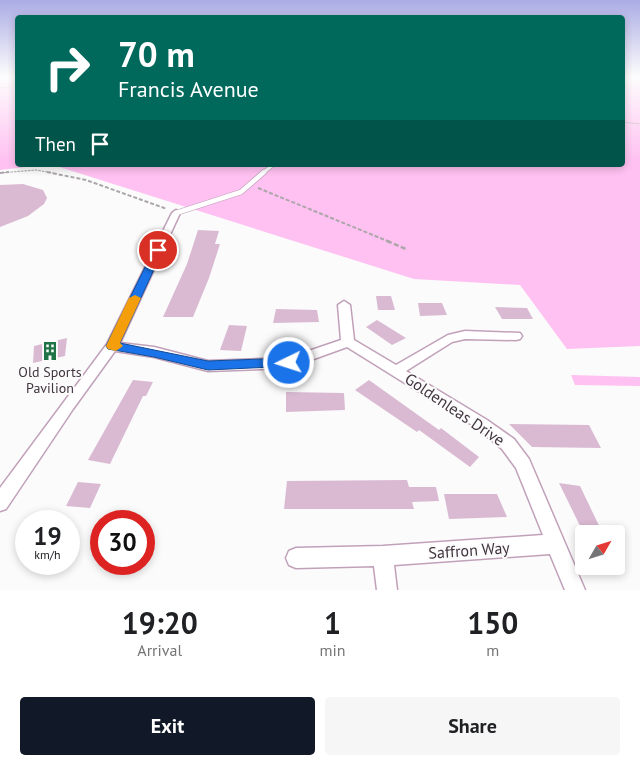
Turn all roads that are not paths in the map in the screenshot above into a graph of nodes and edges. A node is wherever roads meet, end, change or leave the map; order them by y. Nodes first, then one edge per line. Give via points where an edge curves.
1 (271, 167) edge
2 (176, 213) joint
3 (344, 305) dead end
4 (516, 336) dead end
5 (348, 342) junction
6 (112, 346) junction
7 (398, 370) junction
8 (0, 503) edge
9 (555, 544) junction
10 (383, 556) junction
11 (296, 558) dead end
12 (387, 590) edge
13 (575, 590) edge

1 - 2 lane via 241,192
2 - 6 street
3 - 5 street
4 - 7 street via 466,335 448,339
5 - 6 street via 289,363 208,366 154,352
5 - 7 street, Goldenleas Drive
6 - 8 street
7 - 9 street, Goldenleas Drive via 508,444 523,464
9 - 10 street, Saffron Way
9 - 13 street, Goldenleas Drive
10 - 11 street, Saffron Way
10 - 12 street

